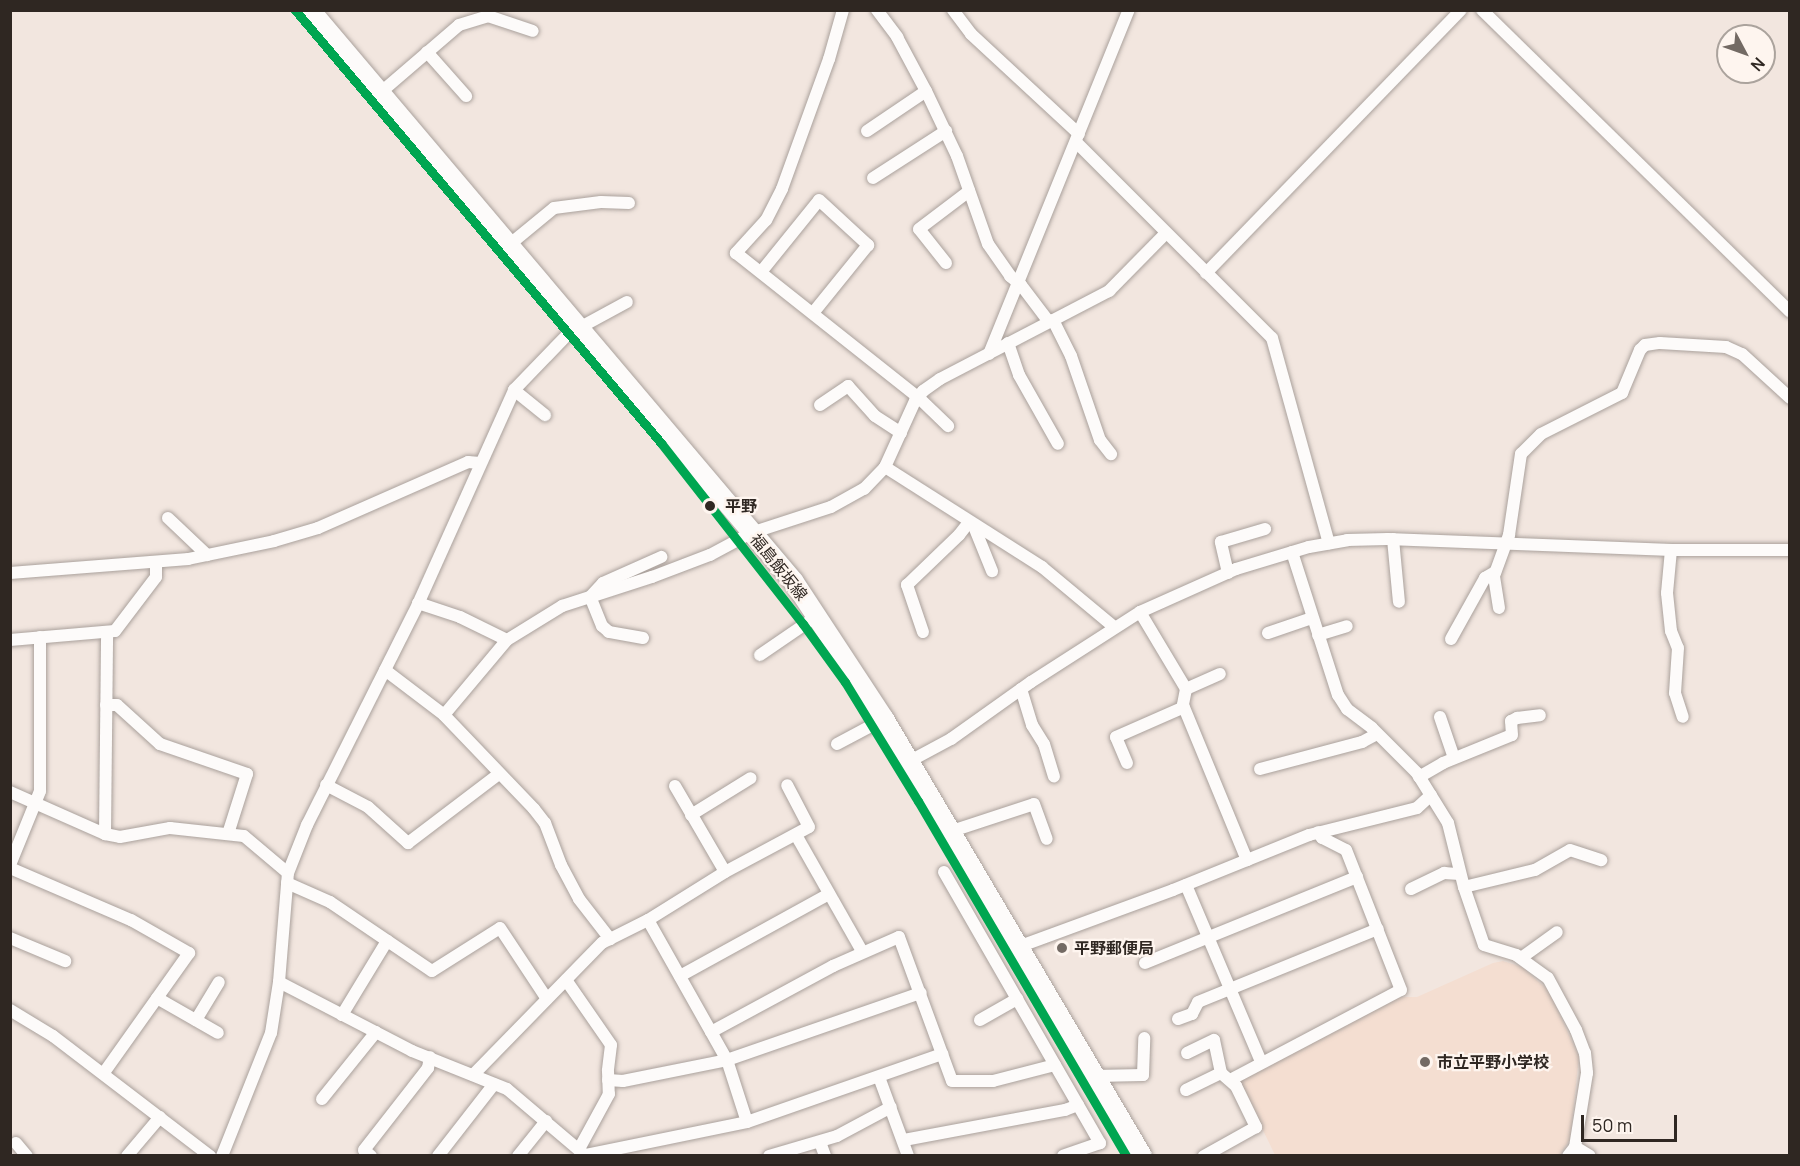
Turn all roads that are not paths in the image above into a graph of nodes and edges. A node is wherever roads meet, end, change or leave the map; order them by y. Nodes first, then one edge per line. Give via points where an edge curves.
1 (310, 10) edge
2 (843, 10) edge
3 (877, 10) edge
4 (953, 10) edge
5 (1130, 10) edge
6 (1461, 10) edge
7 (1482, 10) edge
8 (533, 31) dead end
9 (427, 52) junction
10 (927, 91) junction
11 (380, 93) junction
12 (466, 96) dead end
13 (867, 131) dead end
14 (946, 131) junction
15 (1077, 138) junction
16 (873, 178) dead end
17 (969, 191) junction
18 (629, 203) dead end
19 (1166, 233) junction
20 (509, 245) junction
21 (946, 263) dead end
22 (761, 272) junction
23 (1206, 273) junction
24 (1017, 283) junction
25 (627, 302) dead end
26 (1790, 312) edge
27 (813, 313) junction
28 (1051, 321) junction
29 (579, 326) junction
30 (1008, 343) junction
31 (989, 354) junction
32 (514, 390) junction
33 (918, 397) junction
34 (1790, 398) edge
35 (820, 405) dead end
36 (545, 415) dead end
37 (948, 426) dead end
38 (901, 433) junction
39 (1058, 444) dead end
40 (1111, 454) dead end
41 (480, 463) junction
42 (885, 467) junction
43 (168, 518) dead end
44 (971, 523) junction
45 (1265, 529) dead end
46 (751, 533) junction
47 (1393, 539) junction
48 (1329, 543) junction
49 (1506, 543) junction
50 (1671, 550) junction
51 (1790, 550) edge
52 (1292, 552) junction
53 (207, 555) junction
54 (661, 557) dead end
55 (156, 562) junction
56 (992, 571) dead end
57 (1495, 572) junction
58 (10, 573) edge
59 (1228, 573) junction
60 (590, 597) junction
61 (1399, 602) dead end
62 (418, 603) junction
63 (1499, 609) dead end
64 (1140, 612) junction
65 (817, 616) junction
66 (1312, 618) junction
67 (1347, 626) dead end
68 (1114, 627) junction
69 (106, 632) junction
70 (923, 632) dead end
71 (1268, 633) dead end
72 (1318, 635) junction
73 (40, 637) junction
74 (643, 638) dead end
75 (1451, 639) dead end
76 (10, 640) edge
77 (507, 640) junction
78 (760, 655) dead end
79 (385, 670) junction
80 (1220, 674) dead end
81 (1021, 689) junction
82 (1186, 689) junction
83 (106, 705) junction
84 (1184, 707) junction
85 (444, 715) junction
86 (1540, 715) dead end
87 (1440, 717) dead end
88 (1683, 717) dead end
89 (884, 719) junction
90 (1377, 734) junction
91 (837, 744) dead end
92 (1454, 758) junction
93 (910, 761) junction
94 (1127, 763) dead end
95 (1260, 769) dead end
96 (499, 774) junction
97 (1054, 776) dead end
98 (1419, 777) junction
99 (751, 778) dead end
100 (326, 785) junction
101 (787, 785) dead end
102 (675, 786) dead end
103 (10, 792) edge
104 (1431, 795) junction
105 (37, 804) junction
106 (691, 815) junction
107 (949, 832) junction
108 (1318, 832) junction
109 (105, 834) junction
110 (228, 834) junction
111 (796, 835) junction
112 (1047, 839) dead end
113 (1247, 860) junction
114 (1601, 860) dead end
115 (10, 867) edge
116 (725, 872) junction
117 (945, 872) dead end
118 (1460, 874) junction
119 (1357, 877) junction
120 (288, 878) junction
121 (1186, 885) junction
122 (1464, 887) junction
123 (1411, 889) dead end
124 (829, 894) junction
125 (648, 921) junction
126 (1378, 930) junction
127 (1557, 932) dead end
128 (1209, 937) junction
129 (10, 938) edge
130 (610, 939) junction
131 (387, 941) junction
132 (1018, 947) junction
133 (862, 951) junction
134 (1521, 958) junction
135 (65, 961) dead end
136 (1145, 963) dead end
137 (680, 976) junction
138 (566, 980) junction
139 (219, 982) dead end
140 (279, 982) junction
141 (1231, 989) junction
142 (921, 993) junction
143 (157, 998) junction
144 (547, 999) junction
145 (1017, 999) junction
146 (10, 1010) edge
147 (342, 1015) junction
148 (1178, 1019) dead end
149 (196, 1020) junction
150 (980, 1020) dead end
151 (376, 1032) junction
152 (711, 1032) junction
153 (218, 1033) dead end
154 (1144, 1038) dead end
155 (942, 1053) junction
156 (1187, 1053) dead end
157 (430, 1057) junction
158 (727, 1060) junction
159 (1261, 1062) junction
160 (1055, 1065) junction
161 (103, 1074) junction
162 (473, 1075) junction
163 (1095, 1076) junction
164 (1226, 1076) junction
165 (879, 1077) junction
166 (608, 1080) junction
167 (494, 1084) junction
168 (1186, 1090) dead end
169 (322, 1099) dead end
170 (1078, 1105) junction
171 (891, 1107) junction
172 (160, 1117) junction
173 (546, 1121) junction
174 (747, 1122) junction
175 (904, 1140) junction
176 (820, 1142) junction
177 (16, 1143) dead end
178 (1572, 1151) edge
179 (584, 1153) edge
180 (27, 1155) edge
181 (127, 1155) edge
182 (210, 1155) edge
183 (222, 1155) edge
184 (372, 1155) edge
185 (438, 1155) edge
186 (519, 1155) edge
187 (769, 1155) edge
188 (825, 1155) edge
189 (908, 1155) edge
190 (1063, 1155) edge
191 (1142, 1155) edge
192 (1204, 1155) edge
193 (1590, 1155) edge

1 - 11 main road, 福島飯坂線
2 - 22 street via 782,189 766,220 736,253
3 - 10 street
4 - 15 street via 971,34
5 - 15 street
6 - 23 street
7 - 26 street
8 - 9 street via 488,16 459,25
9 - 11 street
9 - 12 street
10 - 13 street
10 - 14 street
11 - 20 main road, 福島飯坂線
14 - 16 street
14 - 17 street
15 - 19 street
15 - 24 street
17 - 21 street via 919,229
17 - 24 street via 988,244
18 - 20 street via 554,208
19 - 23 street
19 - 28 street via 1109,291
20 - 29 main road, 福島飯坂線
22 - 27 street
22 - 27 street via 819,200 868,245
23 - 48 street via 1272,338
24 - 28 street
24 - 31 street
25 - 29 street
27 - 33 street
28 - 30 street
28 - 40 street via 1071,356 1100,440
29 - 32 street
29 - 46 main road, 福島飯坂線
30 - 31 street
30 - 39 street via 1019,375
31 - 33 street via 940,379
32 - 36 street
32 - 41 street
33 - 37 street
33 - 38 street
34 - 49 street via 1742,354 1726,347 1645,345 1622,393 1541,434 1521,454
35 - 38 street via 848,386 875,416
38 - 42 street
41 - 53 street via 468,462 309,531
41 - 62 street
42 - 44 street
42 - 46 street via 864,489 831,507
43 - 53 street
44 - 56 street
44 - 68 street via 1042,567
44 - 70 street via 907,585
45 - 59 street via 1221,542
46 - 60 street via 710,555
46 - 65 main road, 福島飯坂線 via 770,552
47 - 48 street
47 - 49 street
47 - 61 street
48 - 52 street
49 - 50 street
49 - 57 street
50 - 51 street
50 - 88 street via 1667,593 1671,631 1678,648 1675,693
52 - 59 street
52 - 66 street
53 - 55 street
54 - 60 street via 603,583
55 - 58 street
55 - 69 street via 156,577 115,632
57 - 63 street
57 - 75 street via 1485,578
59 - 64 street
60 - 74 street via 602,626 609,632
60 - 77 street via 562,606
62 - 77 street via 460,617
62 - 79 street
64 - 68 street
64 - 82 street
65 - 78 street
65 - 89 main road, 福島飯坂線
66 - 71 street
66 - 72 street
67 - 72 street
68 - 81 street
69 - 73 street
69 - 83 street
72 - 90 street via 1338,695 1347,709
73 - 76 street
73 - 105 street
77 - 85 street
79 - 85 street
79 - 100 street
80 - 82 street
81 - 93 street via 951,739
81 - 97 street
82 - 84 street
83 - 109 street
83 - 110 street via 117,705 160,744 246,774
84 - 94 street via 1116,737
84 - 113 street
85 - 96 street
86 - 92 street via 1511,721 1512,735
87 - 92 street
89 - 91 street
89 - 93 main road, 福島飯坂線
90 - 95 street via 1362,742
90 - 98 street
92 - 98 street
93 - 107 main road, 福島飯坂線
96 - 100 street via 408,843 368,807
96 - 130 street via 545,823 575,892
98 - 104 street
99 - 106 street
100 - 120 street
101 - 111 street via 809,827
102 - 106 street
103 - 105 street
104 - 108 street via 1417,807
104 - 118 street via 1448,823
105 - 109 street
105 - 115 street
106 - 116 street
107 - 112 street via 1034,804
107 - 132 main road, 福島飯坂線
108 - 113 street
108 - 119 street via 1346,850
109 - 110 street via 120,837 170,828
110 - 120 street via 244,836
111 - 116 street
111 - 124 street
113 - 121 street
114 - 122 street via 1570,850 1535,870
115 - 143 street via 131,920 189,953
116 - 125 street
117 - 145 street
118 - 122 street
118 - 123 street via 1444,873
119 - 126 street
119 - 128 street
120 - 131 street
120 - 140 street
121 - 128 street
121 - 132 street
122 - 134 street via 1484,945
124 - 133 street
124 - 137 street
125 - 130 street
125 - 137 street
126 - 141 street
126 - 159 street via 1401,990
127 - 134 street
128 - 136 street
128 - 141 street
129 - 135 street
130 - 138 street
131 - 144 street via 432,971 500,928
131 - 147 street
132 - 163 main road, 福島飯坂線
133 - 142 street via 899,937
133 - 152 street
134 - 178 street via 1548,978 1585,1053 1587,1073
137 - 152 street
138 - 144 street
138 - 166 street via 611,1045
139 - 149 street
140 - 147 street
140 - 183 street via 267,1046
141 - 148 street via 1198,1002 1192,1014
141 - 159 street
142 - 155 street
142 - 158 street
143 - 149 street
143 - 161 street
144 - 162 street
145 - 150 street
145 - 160 street
146 - 161 street
147 - 151 street
149 - 153 street
151 - 157 street
151 - 169 street
152 - 158 street
154 - 163 street via 1143,1075
155 - 160 street via 952,1082 993,1081
155 - 165 street
156 - 164 street via 1214,1040
157 - 162 street
157 - 184 street via 428,1068 364,1150
158 - 166 street via 623,1081
158 - 174 street
159 - 164 street
160 - 170 street
161 - 172 street
162 - 167 street
163 - 191 main road, 福島飯坂線
164 - 168 street
164 - 192 street via 1250,1110 1256,1127
165 - 171 street
165 - 174 street
166 - 179 street via 607,1101
167 - 173 street via 514,1093
167 - 185 street
170 - 175 street
170 - 190 street via 1100,1143
171 - 175 street
171 - 176 street
172 - 181 street
172 - 182 street
173 - 179 street
173 - 186 street
174 - 179 street
175 - 189 street
176 - 187 street
176 - 188 street
177 - 180 street
178 - 193 street

